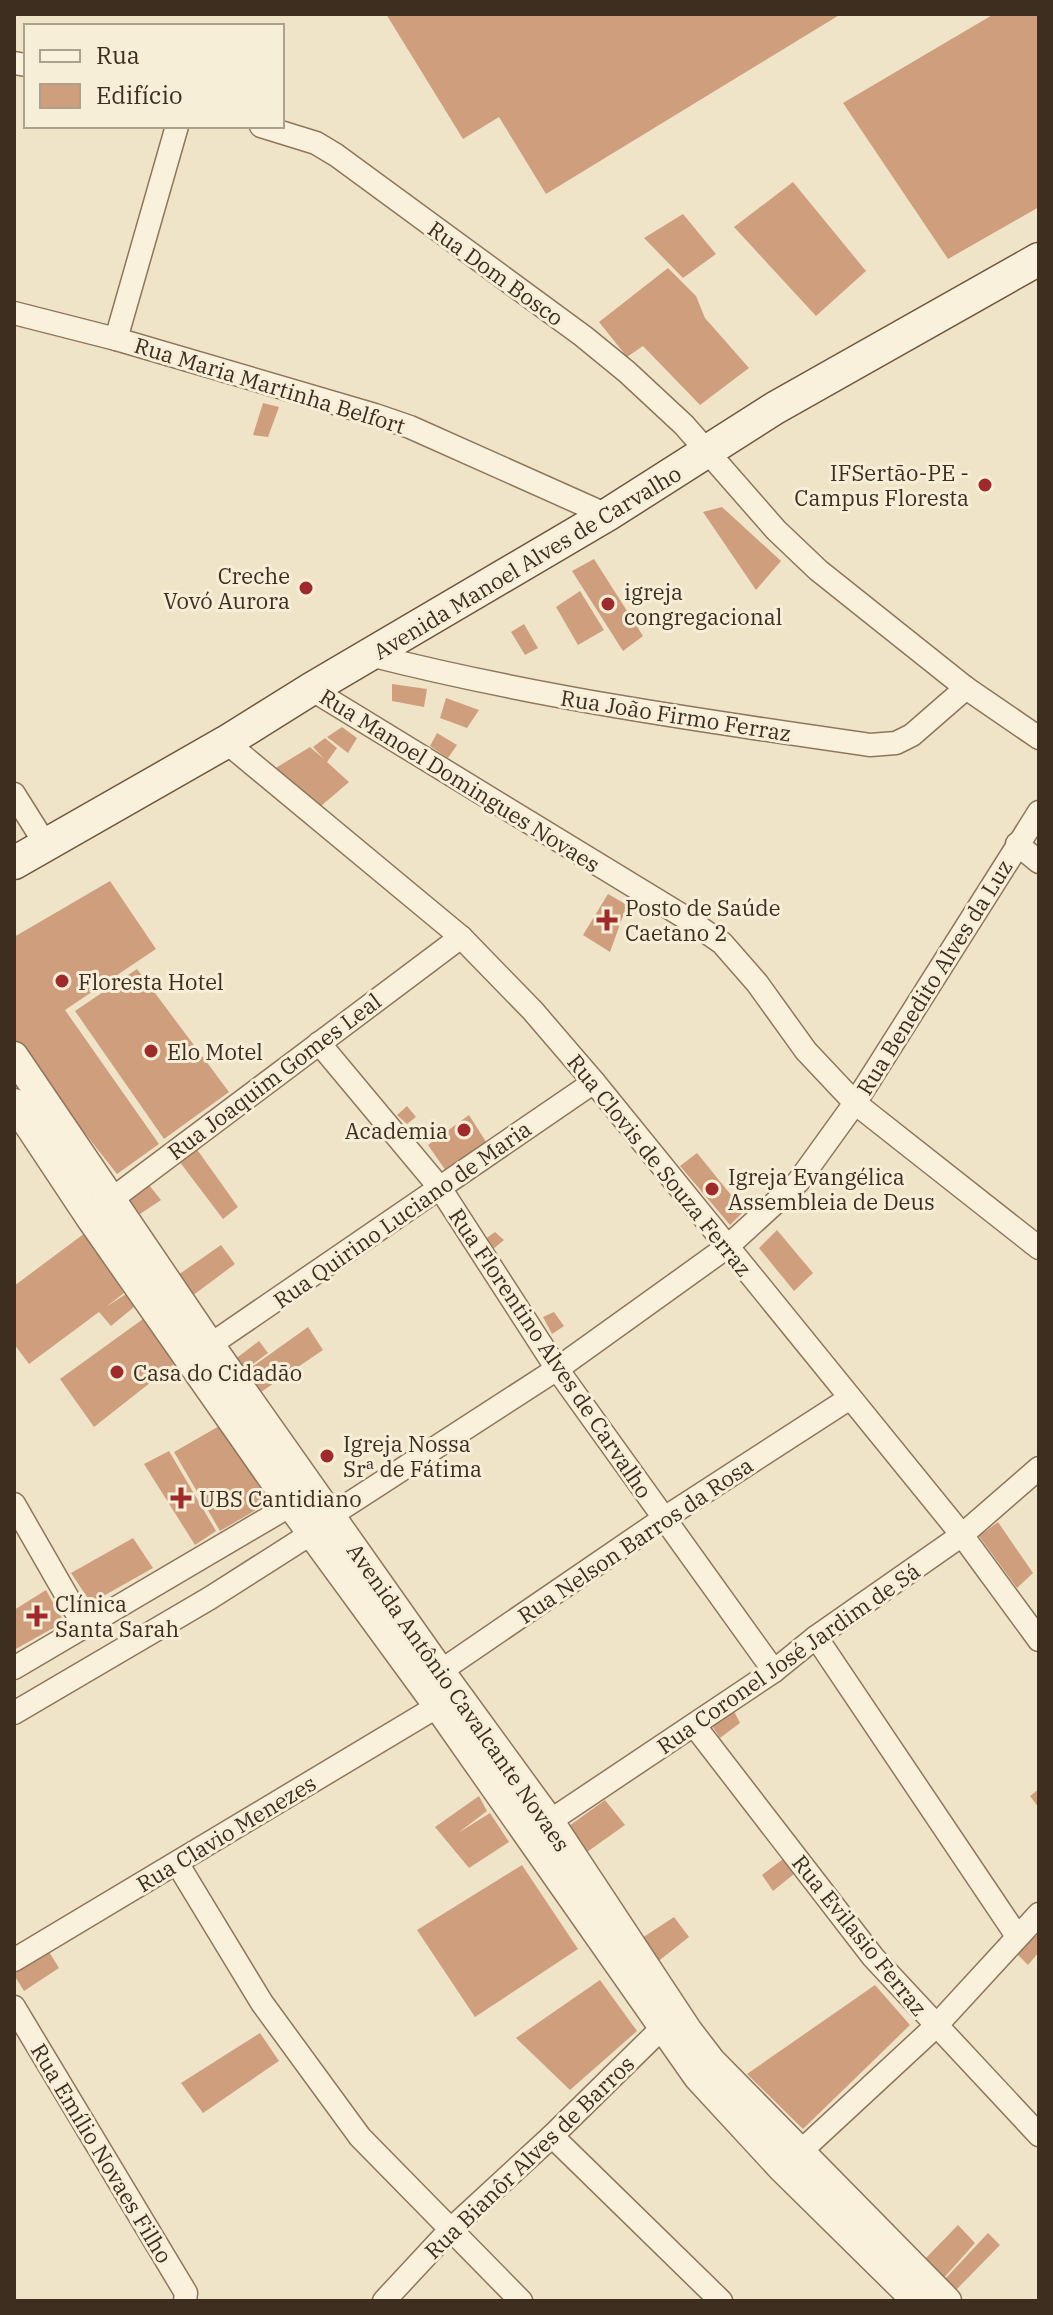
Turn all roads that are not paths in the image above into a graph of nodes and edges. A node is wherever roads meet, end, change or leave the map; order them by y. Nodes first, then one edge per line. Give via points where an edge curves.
1 (176, 128) edge
2 (267, 128) edge
3 (1039, 259) edge
4 (14, 313) edge
5 (116, 339) junction
6 (708, 453) junction
7 (607, 515) junction
8 (370, 655) junction
9 (966, 688) junction
10 (311, 689) junction
11 (1039, 738) edge
12 (226, 742) junction
13 (14, 794) edge
14 (1039, 812) edge
15 (1017, 844) junction
16 (46, 845) junction
17 (1039, 862) edge
18 (14, 863) edge
19 (461, 937) junction
20 (319, 1043) junction
21 (14, 1056) edge
22 (594, 1082) junction
23 (14, 1103) edge
24 (855, 1103) junction
25 (440, 1188) junction
26 (112, 1199) junction
27 (89, 1216) junction
28 (727, 1247) junction
29 (1039, 1248) edge
30 (169, 1307) junction
31 (210, 1345) junction
32 (557, 1369) junction
33 (850, 1398) junction
34 (1039, 1468) edge
35 (14, 1504) edge
36 (291, 1505) junction
37 (663, 1519) junction
38 (321, 1525) junction
39 (962, 1535) junction
40 (84, 1626) junction
41 (816, 1637) junction
42 (1039, 1640) edge
43 (14, 1668) edge
44 (774, 1671) junction
45 (433, 1687) junction
46 (14, 1713) edge
47 (694, 1725) junction
48 (539, 1829) junction
49 (177, 1863) junction
50 (1039, 1914) edge
51 (1017, 1936) junction
52 (14, 1960) edge
53 (14, 2007) edge
54 (670, 2022) junction
55 (935, 2027) junction
56 (1039, 2135) edge
57 (552, 2136) junction
58 (800, 2152) junction
59 (450, 2230) junction
60 (914, 2294) edge
61 (185, 2301) edge
62 (384, 2301) edge
63 (521, 2301) edge
64 (721, 2301) edge
65 (947, 2301) edge

1 - 5 street
2 - 6 street, Rua Dom Bosco via 316,143 354,167 594,345
3 - 6 main road, Avenida Manoel Alves de Carvalho via 775,408
4 - 5 street, Rua Maria Martinha Belfort
5 - 7 street, Rua Maria Martinha Belfort via 398,423
6 - 7 main road, Avenida Manoel Alves de Carvalho
6 - 9 street, Rua Dom Bosco via 818,570
7 - 8 main road, Avenida Manoel Alves de Carvalho
8 - 9 street, Rua João Firmo Ferraz via 628,709 870,745 896,743 912,735
8 - 10 main road, Avenida Manoel Alves de Carvalho
9 - 11 street, Rua Dom Bosco
10 - 12 main road, Avenida Manoel Alves de Carvalho
10 - 24 street, Rua Manoel Domingues Novaes via 722,943 806,1051
12 - 16 main road, Avenida Manoel Alves de Carvalho
12 - 19 street, Rua Clovis de Souza Ferraz
13 - 16 street
14 - 15 street, Rua Benedito Alves da Luz
15 - 17 street
15 - 24 street, Rua Benedito Alves da Luz
16 - 18 main road, Avenida Manoel Alves de Carvalho
19 - 20 street, Rua Joaquim Gomes Leal
19 - 22 street, Rua Clovis de Souza Ferraz
20 - 25 street, Rua Florentino Alves de Carvalho
20 - 26 street, Rua Joaquim Gomes Leal
21 - 26 street, Avenida Antônio Cavalcante Novaes
22 - 25 street, Rua Quirino Luciano de Maria
22 - 28 street, Rua Clovis de Souza Ferraz
23 - 27 street
24 - 28 street, Rua Benedito Alves da Luz via 798,1182
24 - 29 street, Rua Manoel Domingues Novaes
25 - 31 street, Rua Quirino Luciano de Maria
25 - 32 street, Rua Florentino Alves de Carvalho
26 - 27 street, Rua Joaquim Gomes Leal
26 - 30 street, Avenida Antônio Cavalcante Novaes
27 - 30 street
28 - 32 street, Rua Benedito Alves da Luz
28 - 33 street, Rua Clovis de Souza Ferraz
30 - 31 street, Avenida Antônio Cavalcante Novaes
30 - 36 street
31 - 38 street, Avenida Antônio Cavalcante Novaes
32 - 37 street, Rua Florentino Alves de Carvalho
32 - 38 street, Rua Benedito Alves da Luz
33 - 37 street, Rua Nelson Barros da Rosa
33 - 39 street, Rua Clovis de Souza Ferraz
34 - 39 street, Rua Coronel José Jardim de Sá
35 - 40 street
36 - 38 street
36 - 40 street
37 - 44 street, Rua Florentino Alves de Carvalho
37 - 45 street, Rua Nelson Barros da Rosa
38 - 45 street, Avenida Antônio Cavalcante Novaes
38 - 46 street, Rua Benedito Alves da Luz via 210,1598
39 - 41 street, Rua Coronel José Jardim de Sá
39 - 42 street, Rua Clovis de Souza Ferraz
40 - 43 street
41 - 44 street, Rua Coronel José Jardim de Sá
41 - 51 street
44 - 47 street, Rua Coronel José Jardim de Sá
45 - 48 street, Avenida Antônio Cavalcante Novaes
45 - 49 street, Rua Clavio Menezes
47 - 48 street, Rua Coronel José Jardim de Sá
47 - 55 street, Rua Evilasio Ferraz via 873,1957
48 - 54 street, Avenida Antônio Cavalcante Novaes
49 - 52 street, Rua Clavio Menezes
49 - 59 street via 262,2003 360,2137
50 - 51 street
51 - 55 street
53 - 61 street, Rua Emílio Novaes Filho via 186,2293
54 - 57 street, Rua Bianôr Alves de Barros
54 - 58 street, Avenida Antônio Cavalcante Novaes
54 - 60 street via 698,2077 735,2119
55 - 56 street, Rua Evilasio Ferraz
55 - 58 street
57 - 59 street, Rua Bianôr Alves de Barros
57 - 64 street
58 - 60 street, Avenida Antônio Cavalcante Novaes
59 - 62 street, Rua Bianôr Alves de Barros
59 - 63 street
60 - 65 street, Avenida Antônio Cavalcante Novaes

